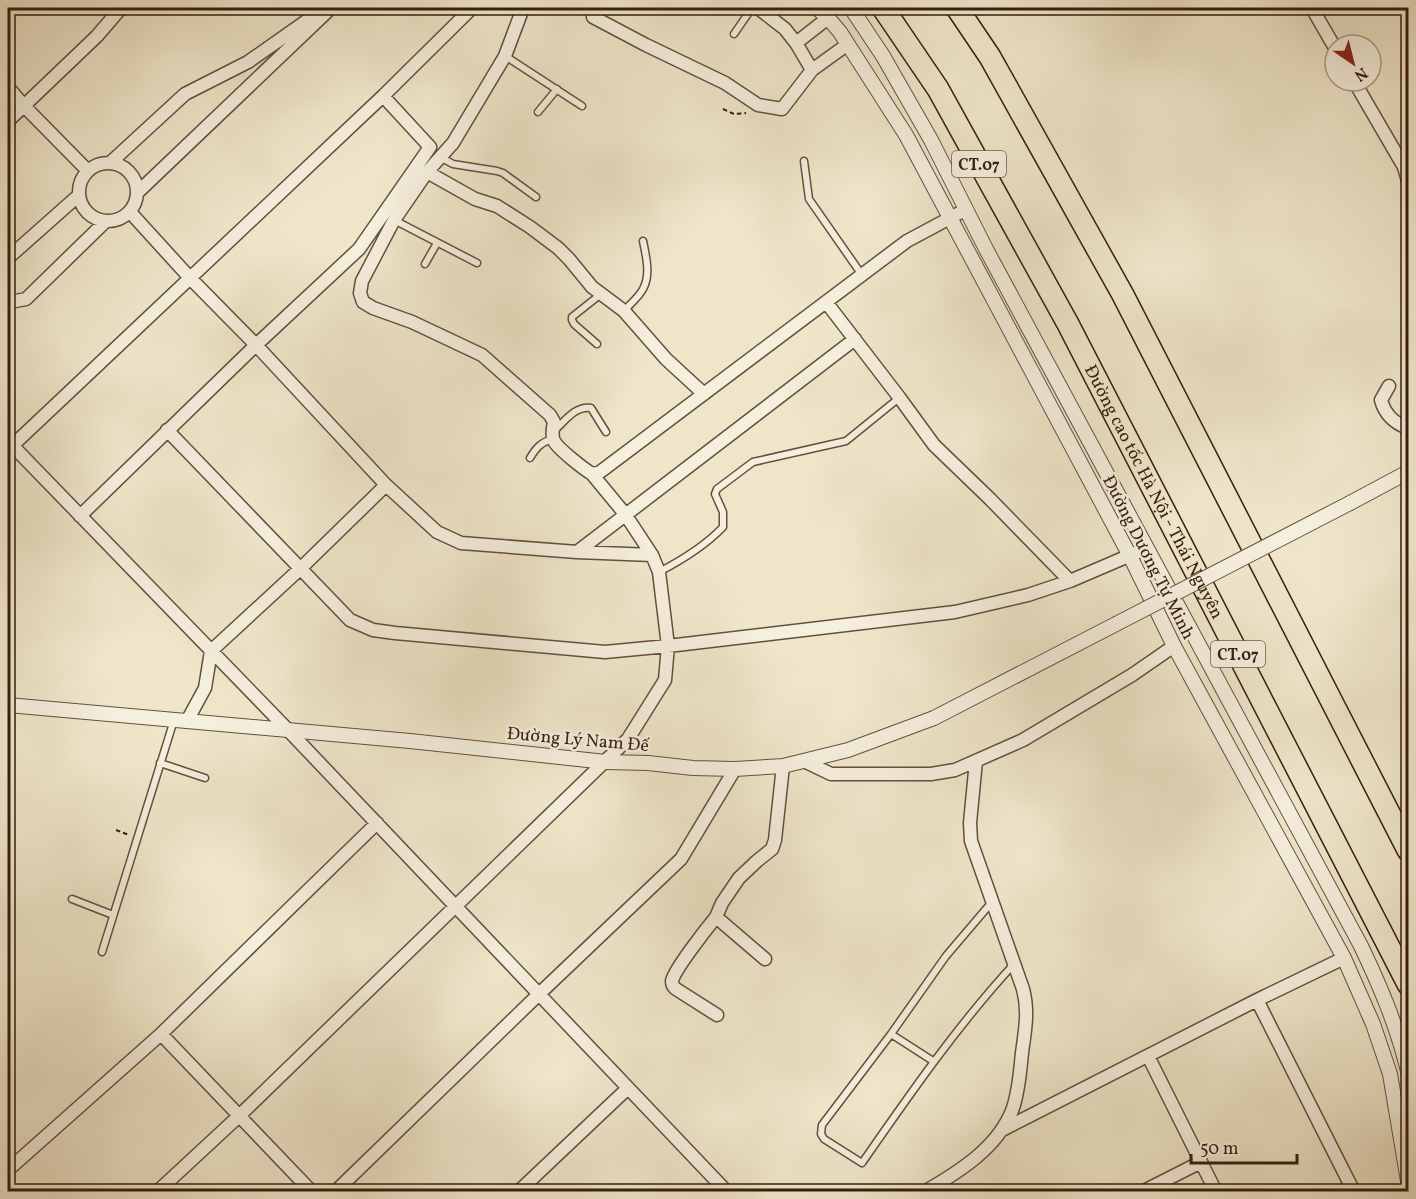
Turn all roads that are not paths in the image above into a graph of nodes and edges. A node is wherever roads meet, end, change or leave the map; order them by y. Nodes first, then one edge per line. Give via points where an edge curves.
1 (121, 8) edge
2 (325, 8) edge
3 (331, 8) edge
4 (472, 8) edge
5 (523, 8) edge
6 (752, 8) edge
7 (758, 8) edge
8 (817, 8) edge
9 (850, 8) edge
10 (883, 8) edge
11 (957, 8) edge
12 (1312, 8) edge
13 (593, 17) dead end
14 (828, 18) junction
15 (1326, 33) edge
16 (734, 34) dead end
17 (796, 43) junction
18 (848, 44) junction
19 (505, 56) junction
20 (812, 70) junction
21 (8, 87) edge
22 (557, 89) junction
23 (1361, 93) edge
24 (383, 96) junction
25 (582, 105) dead end
26 (24, 106) junction
27 (538, 112) dead end
28 (8, 121) edge
29 (430, 147) junction
30 (440, 157) junction
31 (804, 161) dead end
32 (110, 163) junction
33 (88, 171) junction
34 (427, 172) junction
35 (1408, 181) edge
36 (137, 194) junction
37 (79, 195) junction
38 (536, 197) dead end
39 (966, 210) junction
40 (130, 212) junction
41 (950, 218) junction
42 (394, 220) junction
43 (106, 221) junction
44 (643, 241) dead end
45 (437, 243) junction
46 (8, 258) edge
47 (477, 263) dead end
48 (425, 264) dead end
49 (862, 275) junction
50 (190, 278) junction
51 (601, 293) junction
52 (8, 298) edge
53 (826, 302) junction
54 (624, 311) junction
55 (855, 339) junction
56 (597, 344) dead end
57 (256, 345) junction
58 (1389, 386) dead end
59 (704, 394) junction
60 (900, 397) junction
61 (1408, 428) edge
62 (167, 430) junction
63 (606, 432) dead end
64 (553, 436) junction
65 (10, 444) edge
66 (530, 458) dead end
67 (1408, 472) edge
68 (592, 474) junction
69 (386, 485) junction
70 (625, 514) junction
71 (80, 516) junction
72 (1147, 548) junction
73 (577, 552) junction
74 (651, 555) junction
75 (1130, 556) junction
76 (301, 568) junction
77 (658, 572) junction
78 (1070, 581) junction
79 (668, 646) junction
80 (1174, 646) junction
81 (211, 651) junction
82 (8, 705) edge
83 (180, 720) junction
84 (288, 730) junction
85 (804, 761) junction
86 (976, 761) junction
87 (606, 762) junction
88 (160, 763) junction
89 (783, 766) junction
90 (735, 769) junction
91 (204, 778) dead end
92 (377, 824) junction
93 (1408, 850) edge
94 (72, 899) dead end
95 (992, 902) junction
96 (456, 906) junction
97 (113, 915) junction
98 (716, 917) junction
99 (102, 952) dead end
100 (1344, 958) junction
101 (765, 959) dead end
102 (1014, 964) junction
103 (1408, 984) edge
104 (539, 994) junction
105 (1257, 1000) junction
106 (717, 1015) dead end
107 (161, 1034) junction
108 (891, 1034) junction
109 (1148, 1056) junction
110 (933, 1061) junction
111 (1408, 1071) edge
112 (628, 1088) junction
113 (239, 1116) junction
114 (1000, 1132) junction
115 (1202, 1162) junction
116 (8, 1170) edge
117 (1408, 1180) edge
118 (157, 1191) edge
119 (312, 1191) edge
120 (335, 1191) edge
121 (518, 1191) edge
122 (727, 1191) edge
123 (924, 1191) edge
124 (1142, 1191) edge
125 (1216, 1191) edge
126 (1354, 1191) edge

1 - 26 street
2 - 32 street via 248,62 185,94
3 - 36 street
4 - 24 street
5 - 19 street
6 - 16 lane
7 - 17 street
8 - 14 street, Đường Dương Tự Minh
9 - 39 street, Đường Dương Tự Minh via 883,56
10 - 103 highway, Đường cao tốc Hà Nội - Thái Nguyên / CT.07 via 938,89 1068,324
11 - 93 highway via 990,57 1123,295
12 - 15 street
13 - 20 street via 725,83 758,105 782,109
14 - 17 street
14 - 18 street, Đường Dương Tự Minh
17 - 20 street
18 - 20 street
18 - 41 street, Đường Dương Tự Minh via 906,135
19 - 22 lane
19 - 30 street via 459,134
21 - 26 street
22 - 25 lane
22 - 27 lane
23 - 35 street
24 - 29 street
24 - 50 street
26 - 28 street
26 - 33 street
29 - 30 street
29 - 57 street via 359,249
30 - 34 street
30 - 38 lane via 448,163 503,173
31 - 49 lane via 809,199
32 - 33 street
32 - 36 street via 126,170
33 - 37 street
34 - 42 street
34 - 51 street via 530,227 558,248
36 - 40 street
37 - 43 street via 91,216
37 - 46 street
39 - 41 street
39 - 72 street, Đường Dương Tự Minh
40 - 43 street
40 - 50 street
41 - 49 street via 907,241
41 - 75 street, Đường Dương Tự Minh
42 - 45 lane
42 - 64 street via 362,281 363,302 482,355 550,415
43 - 52 street via 26,300 10,302
44 - 54 lane via 647,279
45 - 47 lane
45 - 48 lane
49 - 53 street
50 - 57 street
50 - 65 street
51 - 54 street
51 - 56 lane via 572,317 574,324
53 - 55 street
53 - 59 street
54 - 59 street via 666,359
55 - 60 street
55 - 70 street
57 - 62 street
57 - 69 street
58 - 61 street via 1381,400 1383,408 1399,425
59 - 68 street via 600,472
60 - 77 lane via 846,441 753,462 717,489 723,527 680,561
60 - 78 street via 934,445
62 - 71 street
62 - 76 street
63 - 64 lane via 591,408 584,407
64 - 66 lane via 536,447
64 - 68 street via 554,442
65 - 71 street
67 - 85 street, Đường Lý Nam Đế, bridge via 933,718 848,750
68 - 70 street
69 - 73 street via 437,532 462,543
69 - 76 street
70 - 73 street
70 - 74 street
71 - 81 street
72 - 75 street
72 - 111 street, Đường Dương Tự Minh via 1361,946 1383,993
73 - 74 street
74 - 77 street
75 - 78 street
75 - 80 street, Đường Dương Tự Minh
76 - 79 street via 350,620 373,630 605,652
76 - 81 street
77 - 79 street
78 - 79 street via 955,612
79 - 87 street via 665,680 628,739
80 - 86 street via 1023,740
80 - 100 street, Đường Dương Tự Minh
81 - 83 street via 205,688
81 - 84 street
82 - 83 street, Đường Lý Nam Đế
83 - 84 street, Đường Lý Nam Đế
83 - 88 lane
84 - 87 street, Đường Lý Nam Đế
84 - 92 street
85 - 86 street via 831,774 942,773
85 - 89 street, Đường Lý Nam Đế
86 - 95 street via 971,841
87 - 90 street, Đường Lý Nam Đế
87 - 96 street
88 - 91 lane
88 - 97 lane
89 - 90 street, Đường Lý Nam Đế
89 - 98 street via 772,849 739,878
90 - 104 street via 681,859
92 - 96 street
92 - 107 street
94 - 97 lane
95 - 102 street
95 - 108 lane via 946,956
96 - 104 street
96 - 113 street
97 - 99 lane
98 - 101 street
98 - 106 street via 672,979 676,989
100 - 105 street
100 - 117 street, Đường Dương Tự Minh via 1390,1074
102 - 110 lane
102 - 114 street via 1027,1012 1019,1086
104 - 112 street
104 - 120 street
105 - 109 street
105 - 126 street
107 - 113 street
107 - 116 street
108 - 110 lane
108 - 110 lane via 824,1121 824,1139 862,1163
109 - 114 street
109 - 115 street
112 - 121 street
112 - 122 street
113 - 118 street
113 - 119 street
114 - 123 street via 966,1167
115 - 124 street
115 - 125 street

